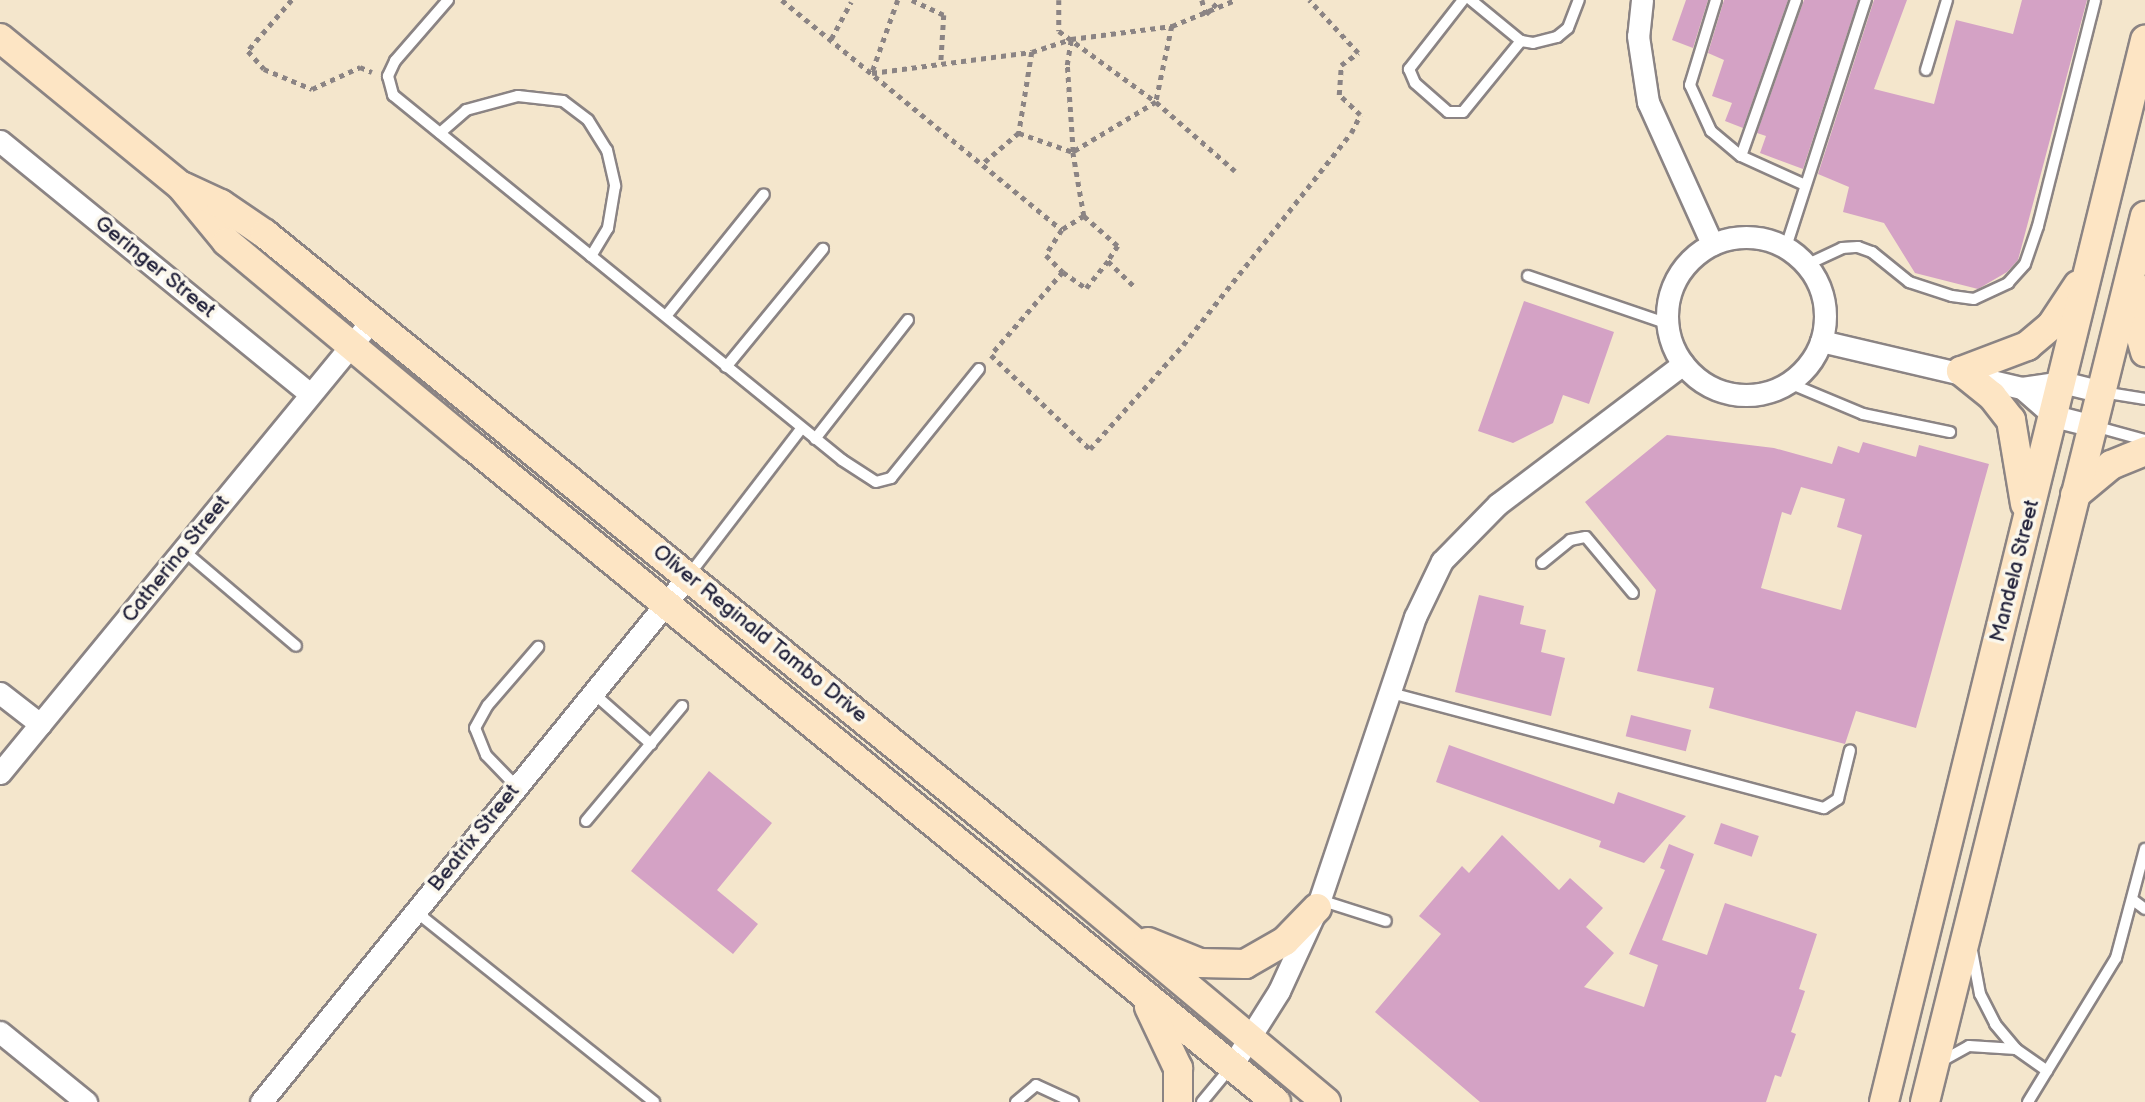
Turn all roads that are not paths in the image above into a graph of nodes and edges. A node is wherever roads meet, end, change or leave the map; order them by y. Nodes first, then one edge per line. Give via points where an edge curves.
1 (448, 0) edge
2 (1463, 0) edge
3 (1471, 0) edge
4 (1579, 0) edge
5 (1642, 0) edge
6 (1716, 0) edge
7 (1796, 0) edge
8 (1866, 0) edge
9 (1947, 0) edge
10 (2095, 0) edge
11 (0, 38) edge
12 (2145, 40) edge
13 (1521, 41) junction
14 (1926, 70) dead end
15 (440, 133) junction
16 (0, 141) edge
17 (1741, 156) junction
18 (1805, 185) junction
19 (181, 186) junction
20 (764, 194) dead end
21 (2143, 227) edge
22 (1712, 244) junction
23 (1786, 247) junction
24 (823, 249) dead end
25 (591, 256) junction
26 (2091, 264) junction
27 (1806, 265) junction
28 (1528, 276) dead end
29 (666, 316) junction
30 (372, 320) junction
31 (908, 320) dead end
32 (1668, 324) junction
33 (1821, 341) junction
34 (352, 345) junction
35 (2145, 352) edge
36 (1683, 364) junction
37 (726, 367) junction
38 (979, 369) dead end
39 (1961, 372) junction
40 (2062, 382) junction
41 (1789, 383) junction
42 (2022, 388) junction
43 (2102, 392) junction
44 (310, 394) junction
45 (2145, 399) edge
46 (2054, 416) junction
47 (2093, 426) junction
48 (801, 429) junction
49 (1950, 432) dead end
50 (815, 439) junction
51 (2145, 439) edge
52 (2145, 451) edge
53 (2075, 495) junction
54 (2027, 521) junction
55 (183, 550) junction
56 (1542, 563) dead end
57 (689, 575) junction
58 (1633, 593) dead end
59 (667, 602) junction
60 (296, 646) dead end
61 (538, 647) dead end
62 (592, 692) junction
63 (0, 693) edge
64 (1391, 693) junction
65 (682, 706) dead end
66 (40, 724) junction
67 (651, 744) junction
68 (1850, 750) dead end
69 (0, 773) edge
70 (516, 786) junction
71 (586, 821) dead end
72 (2145, 849) edge
73 (2133, 900) junction
74 (1319, 904) junction
75 (2145, 909) edge
76 (415, 911) junction
77 (1386, 921) dead end
78 (1968, 923) junction
79 (1117, 928) junction
80 (1143, 996) junction
81 (0, 1032) edge
82 (1251, 1039) junction
83 (2016, 1049) junction
84 (1231, 1067) junction
85 (2047, 1070) junction
86 (1932, 1072) junction
87 (86, 1102) edge
88 (261, 1102) edge
89 (654, 1102) edge
90 (1016, 1102) edge
91 (1073, 1102) edge
92 (1178, 1102) edge
93 (1202, 1102) edge
94 (1276, 1102) edge
95 (1326, 1102) edge
96 (1881, 1102) edge
97 (1925, 1102) edge
98 (2028, 1102) edge

1 - 15 lane via 395,61 387,79 393,94
2 - 13 lane via 1409,69 1415,83 1448,112 1463,112
3 - 13 lane
4 - 13 lane via 1568,28 1557,37
5 - 22 street via 1639,46 1648,102
6 - 17 lane via 1690,85 1711,131
7 - 17 lane
8 - 18 lane
9 - 14 lane
10 - 27 lane via 2031,251 2008,284 1974,299 1952,296 1909,282 1872,251 1858,247 1842,248
11 - 19 main road, Oliver Reginald Tambo Drive
12 - 26 main road, Mandela Street
15 - 25 lane
15 - 25 lane via 466,110 518,96 563,101 588,120 607,150 615,186 608,228
16 - 44 street, Geringer Street
17 - 18 lane
18 - 23 lane
19 - 30 main road, Oliver Reginald Tambo Drive via 240,215
19 - 34 main road, Oliver Reginald Tambo Drive via 227,242
20 - 29 lane
21 - 35 main road via 2138,310
21 - 43 main road, Mandela Street
22 - 23 street via 1749,237
22 - 32 street via 1689,260 1673,284
23 - 27 street
24 - 37 lane
25 - 29 lane
26 - 39 main road via 2040,336 2013,353
26 - 40 main road, Mandela Street
27 - 33 street via 1822,295
28 - 32 lane
29 - 37 lane
30 - 34 street, Catherina Street
30 - 57 main road, Oliver Reginald Tambo Drive
31 - 50 lane
32 - 36 street
33 - 39 street
33 - 41 street via 1809,364
34 - 44 street, Catherina Street
34 - 59 main road, Oliver Reginald Tambo Drive
36 - 41 street via 1720,392 1756,394
36 - 64 street via 1498,504 1460,539 1429,582
37 - 48 lane
38 - 50 lane via 887,480 869,479
39 - 42 street
39 - 54 main road via 1992,396 2011,420
40 - 42 street
40 - 43 street
40 - 46 main road, Mandela Street
41 - 49 lane via 1863,414
42 - 46 street
43 - 45 lane
43 - 47 main road, Mandela Street
44 - 55 street, Catherina Street
46 - 47 street
46 - 54 main road, Mandela Street
47 - 51 lane
47 - 53 main road, Mandela Street
48 - 50 lane
48 - 57 lane
52 - 53 main road via 2111,465
53 - 78 main road, Mandela Street
54 - 96 main road, Mandela Street
55 - 60 lane
55 - 66 street, Catherina Street
56 - 58 lane via 1570,540 1586,537
57 - 59 street, Beatrix Street
57 - 79 main road, Oliver Reginald Tambo Drive
59 - 62 street, Beatrix Street
59 - 80 main road, Oliver Reginald Tambo Drive
61 - 70 lane via 475,727 486,755
62 - 67 lane
62 - 70 street, Beatrix Street
63 - 66 street
64 - 68 lane via 1824,808 1838,799
64 - 74 street
65 - 67 lane
66 - 69 street, Catherina Street
67 - 71 lane
70 - 76 street, Beatrix Street
72 - 73 lane
73 - 75 lane
73 - 85 lane via 2116,958
74 - 77 lane
74 - 79 main road via 1272,950 1231,966 1182,957
74 - 82 street via 1290,970
76 - 88 street, Beatrix Street
76 - 89 lane
78 - 83 lane via 1980,994 1995,1024
78 - 86 main road, Mandela Street
79 - 82 main road, Oliver Reginald Tambo Drive
80 - 84 main road, Oliver Reginald Tambo Drive
80 - 92 main road via 1178,1068
81 - 87 street
82 - 84 street
82 - 95 main road, Oliver Reginald Tambo Drive
83 - 85 lane
83 - 86 lane via 1969,1046 1947,1056
84 - 93 lane
84 - 94 main road, Oliver Reginald Tambo Drive
85 - 98 lane
86 - 97 main road, Mandela Street
90 - 91 lane via 1035,1085

